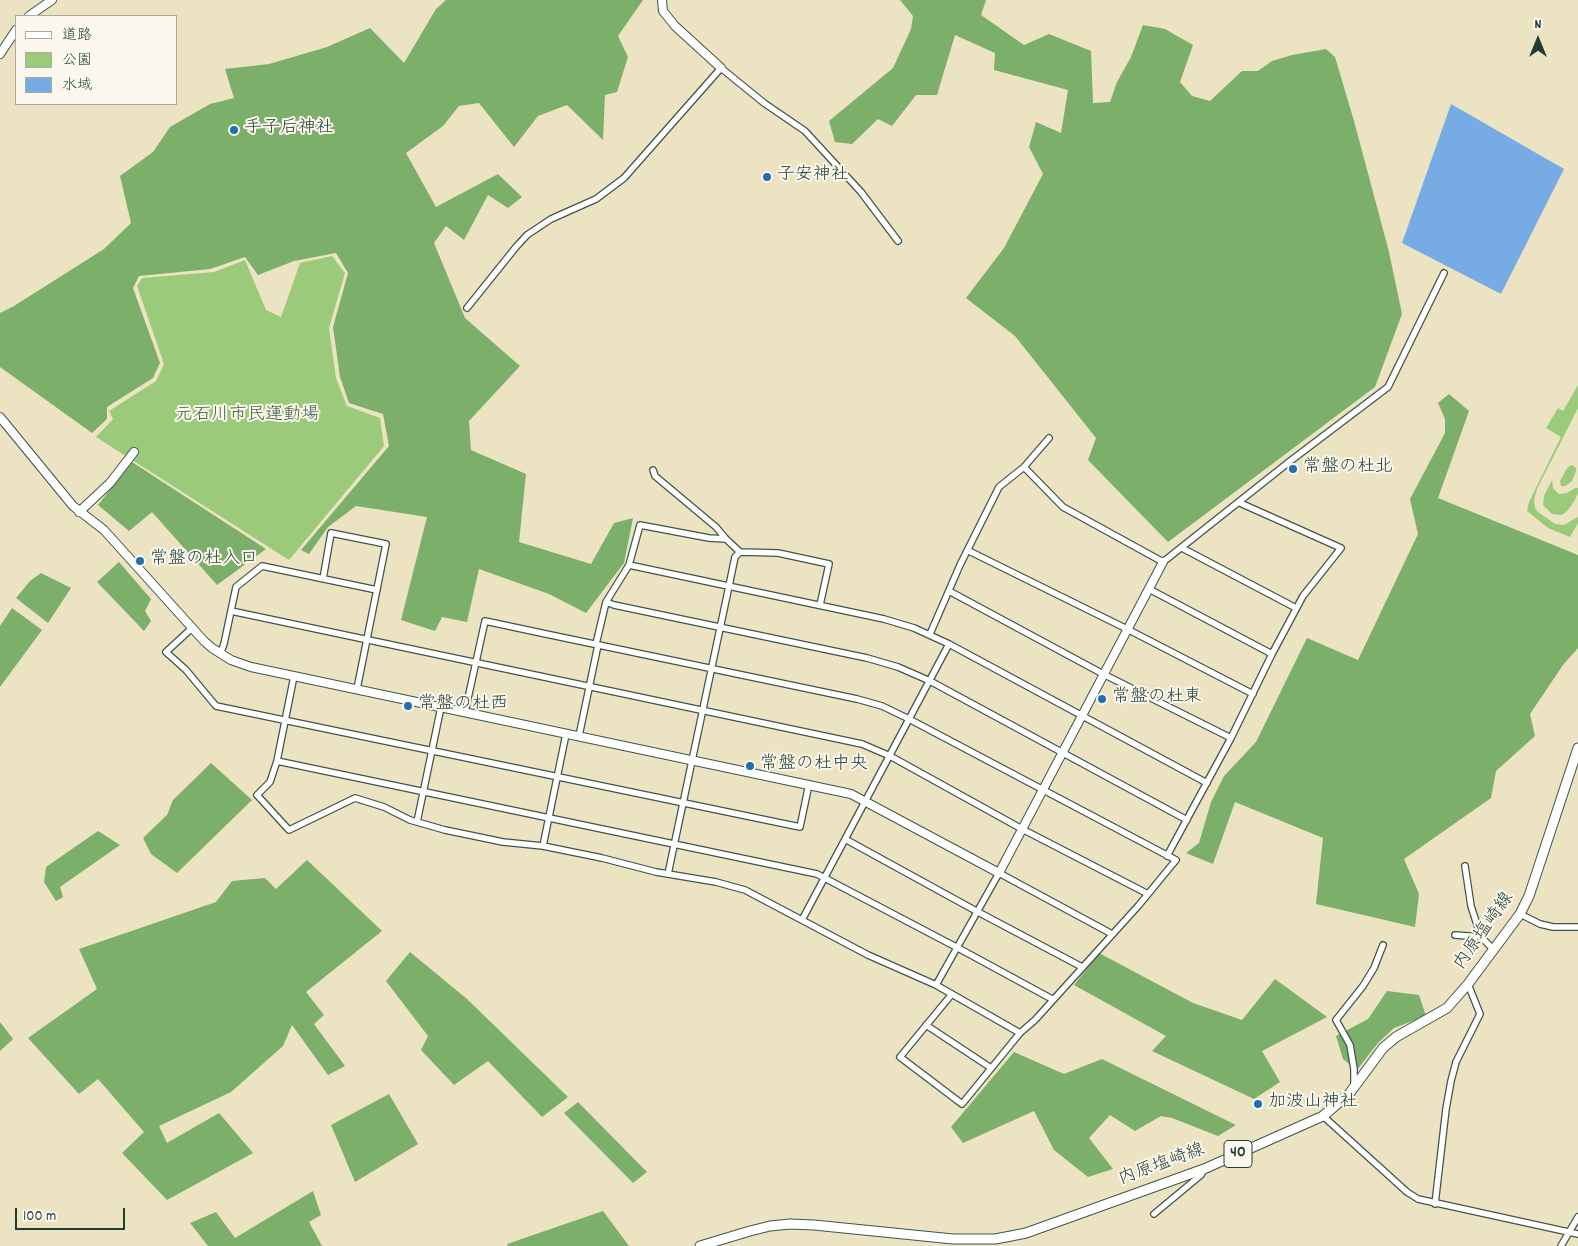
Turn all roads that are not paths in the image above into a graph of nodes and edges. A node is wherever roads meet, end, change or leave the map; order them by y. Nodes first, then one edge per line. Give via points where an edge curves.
1 (52, 0) edge
2 (662, 0) edge
3 (30, 15) edge
4 (15, 32) edge
5 (0, 54) edge
6 (721, 68) junction
7 (898, 242) dead end
8 (1444, 273) dead end
9 (467, 308) dead end
10 (0, 417) edge
11 (1049, 438) dead end
12 (134, 452) dead end
13 (1024, 467) junction
14 (653, 470) dead end
15 (1240, 503) junction
16 (79, 512) junction
17 (726, 539) junction
18 (1182, 548) junction
19 (969, 551) junction
20 (740, 552) junction
21 (1163, 562) junction
22 (629, 565) junction
23 (323, 579) junction
24 (729, 586) junction
25 (1149, 589) junction
26 (376, 590) junction
27 (949, 591) junction
28 (606, 602) junction
29 (820, 605) junction
30 (1296, 608) junction
31 (231, 612) junction
32 (192, 628) junction
33 (720, 628) junction
34 (1129, 630) junction
35 (930, 634) junction
36 (367, 641) junction
37 (597, 644) junction
38 (949, 644) junction
39 (220, 654) junction
40 (1272, 654) junction
41 (476, 663) junction
42 (711, 669) junction
43 (1105, 675) junction
44 (294, 676) junction
45 (930, 681) junction
46 (588, 687) junction
47 (357, 689) junction
48 (1253, 694) junction
49 (441, 707) junction
50 (703, 710) junction
51 (466, 712) junction
52 (1083, 715) junction
53 (909, 719) junction
54 (285, 721) junction
55 (566, 734) junction
56 (579, 736) junction
57 (1231, 738) junction
58 (1578, 748) edge
59 (432, 752) junction
60 (1063, 753) junction
61 (890, 756) junction
62 (692, 760) junction
63 (277, 761) junction
64 (557, 777) junction
65 (1207, 783) junction
66 (809, 784) junction
67 (1043, 790) junction
68 (423, 792) junction
69 (866, 800) junction
70 (683, 804) junction
71 (549, 819) junction
72 (1187, 820) junction
73 (417, 822) junction
74 (1022, 829) junction
75 (845, 839) junction
76 (674, 845) junction
77 (543, 846) junction
78 (1168, 856) junction
79 (1465, 866) dead end
80 (999, 873) junction
81 (668, 874) junction
82 (824, 878) junction
83 (1148, 894) junction
84 (978, 912) junction
85 (1520, 914) junction
86 (802, 920) junction
87 (1578, 927) edge
88 (1112, 934) junction
89 (1455, 935) dead end
90 (1481, 937) junction
91 (1383, 945) dead end
92 (958, 948) junction
93 (1493, 949) junction
94 (1082, 967) junction
95 (1468, 984) junction
96 (936, 986) junction
97 (952, 994) junction
98 (1052, 999) junction
99 (926, 1026) junction
100 (1020, 1033) junction
101 (991, 1068) junction
102 (1354, 1087) junction
103 (1323, 1116) junction
104 (1204, 1169) junction
105 (1435, 1204) junction
106 (1154, 1214) dead end
107 (1578, 1217) edge
108 (1569, 1232) junction
109 (1578, 1234) edge
110 (700, 1246) edge
111 (1561, 1246) edge

1 - 3 street
2 - 6 street via 663,11 675,26
4 - 5 street
6 - 7 street via 805,131 861,192
6 - 9 street via 624,178 596,199 559,215 526,235
8 - 15 street via 1388,387
10 - 16 street
11 - 13 street
12 - 16 street via 110,483
13 - 19 street via 1000,486
13 - 21 street via 1063,507
14 - 17 street via 655,476 716,526
15 - 18 street
15 - 30 street via 1341,548
16 - 32 street via 104,530
17 - 20 street
17 - 22 street via 640,525
18 - 21 street
18 - 30 street
19 - 27 street
19 - 34 street
20 - 24 street via 735,557
20 - 29 street via 778,554 829,564
21 - 25 street
22 - 24 street
22 - 28 street
23 - 26 street
23 - 26 street via 331,533 386,544
23 - 31 street via 262,566 236,588
24 - 29 street
24 - 33 street
25 - 34 street
25 - 40 street
26 - 36 street
27 - 35 street
27 - 43 street
28 - 33 street
28 - 37 street
29 - 35 street via 884,618
30 - 40 street
31 - 36 street
31 - 39 street
32 - 39 street
32 - 54 street via 166,652 216,706
33 - 42 street
33 - 45 street via 866,658
34 - 43 street
34 - 48 street
35 - 38 street
36 - 41 street
36 - 47 street
37 - 41 street via 484,621
37 - 42 street
37 - 46 street
38 - 45 street
38 - 52 street
39 - 44 street via 251,667
40 - 48 street
41 - 46 street
41 - 51 street
42 - 50 street
42 - 53 street via 864,701
43 - 52 street
43 - 57 street
44 - 47 street
44 - 54 street
45 - 53 street
45 - 60 street
46 - 50 street
46 - 56 street
47 - 49 street
48 - 57 street
49 - 51 street
49 - 59 street
50 - 61 street via 851,741
50 - 62 street
51 - 55 street
52 - 60 street
52 - 65 street
53 - 61 street
53 - 67 street
54 - 59 street
54 - 63 street
55 - 56 street
55 - 64 street
56 - 62 street
57 - 65 street
58 - 85 main road, 内原塩崎線 / 40 via 1530,896
59 - 64 street
59 - 68 street
60 - 67 street
60 - 72 street
61 - 69 street
61 - 74 street
62 - 66 street
62 - 70 street
63 - 68 street
63 - 73 street via 270,782 257,795 288,830 354,798
64 - 70 street
64 - 71 street
65 - 72 street
66 - 69 street
66 - 70 street via 800,827
67 - 74 street
67 - 78 street
68 - 71 street
68 - 73 street
69 - 75 street
69 - 80 street
70 - 76 street
71 - 76 street
71 - 77 street
72 - 78 street
73 - 77 street via 503,842
74 - 80 street
74 - 83 street
75 - 82 street
75 - 84 street
76 - 81 street
76 - 82 street
77 - 81 street
78 - 83 street via 1176,860
79 - 90 street via 1471,906
80 - 84 street
80 - 88 street
81 - 86 street via 745,890
82 - 86 street
82 - 92 street
83 - 88 street
84 - 92 street
84 - 94 street
85 - 87 street via 1547,926
85 - 93 main road, 内原塩崎線 / 40
86 - 96 street
88 - 94 street
89 - 90 street
90 - 93 street
91 - 102 street via 1363,986 1336,1020 1350,1045
92 - 96 street
92 - 98 street
93 - 95 main road, 内原塩崎線 / 40
94 - 98 street
95 - 102 main road, 内原塩崎線 / 40 via 1447,1008 1383,1048
95 - 105 street via 1480,1014 1456,1062 1451,1081
96 - 97 street
97 - 99 street
97 - 100 street
98 - 100 street
99 - 101 street
99 - 101 street via 900,1057 962,1104
100 - 101 street
102 - 103 main road, 内原塩崎線 / 40
103 - 104 main road, 内原塩崎線 / 40
103 - 105 street via 1407,1192
104 - 106 street via 1201,1176
104 - 110 main road, 内原塩崎線 / 40 via 1026,1233 995,1239 953,1239 790,1224 770,1226
105 - 108 street
107 - 108 street
108 - 109 street
108 - 111 street

